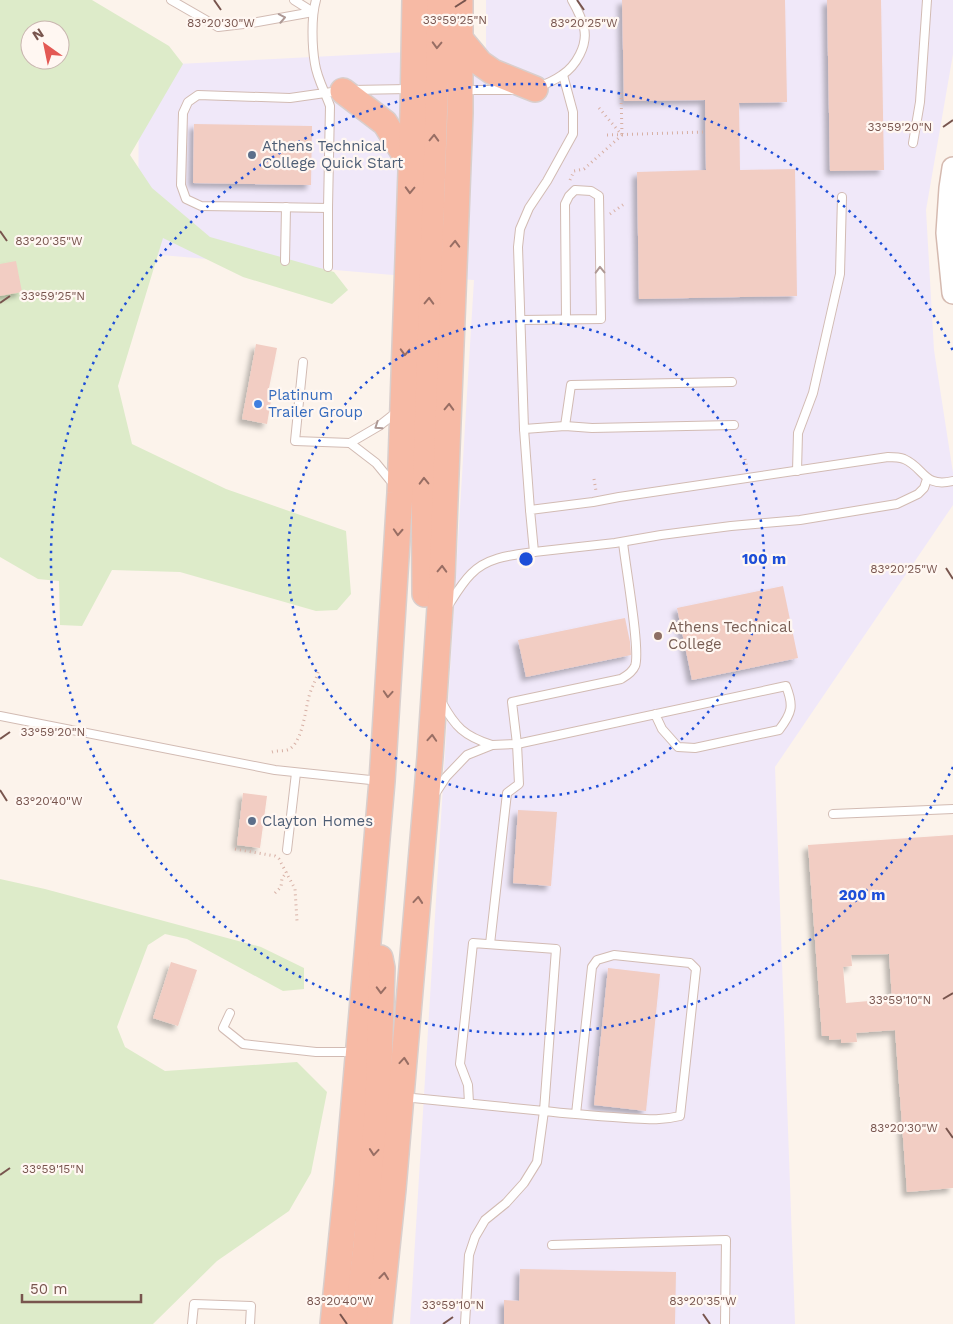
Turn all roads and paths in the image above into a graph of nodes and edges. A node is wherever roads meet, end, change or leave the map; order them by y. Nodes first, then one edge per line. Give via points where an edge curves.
1 (171, 0) edge
2 (294, 0) edge
3 (316, 0) edge
4 (415, 0) edge
5 (438, 0) edge
6 (460, 0) edge
7 (572, 0) edge
8 (927, 0) edge
9 (313, 12) junction
10 (460, 40) junction
11 (563, 75) junction
12 (436, 89) junction
13 (535, 89) junction
14 (334, 91) junction
15 (621, 93) dead end
16 (599, 108) dead end
17 (705, 132) dead end
18 (607, 135) dead end
19 (622, 135) junction
20 (913, 143) dead end
21 (411, 164) junction
22 (953, 168) edge
23 (574, 170) dead end
24 (842, 197) dead end
25 (286, 207) junction
26 (328, 208) junction
27 (285, 261) dead end
28 (328, 267) dead end
29 (953, 292) edge
30 (566, 318) junction
31 (521, 320) junction
32 (303, 362) dead end
33 (732, 382) dead end
34 (403, 406) junction
35 (734, 425) dead end
36 (565, 426) junction
37 (524, 429) junction
38 (350, 443) junction
39 (797, 471) junction
40 (927, 479) junction
41 (953, 481) edge
42 (400, 493) junction
43 (530, 510) junction
44 (623, 542) junction
45 (534, 552) junction
46 (440, 618) junction
47 (438, 650) junction
48 (318, 672) dead end
49 (435, 689) junction
50 (655, 714) junction
51 (0, 716) edge
52 (517, 744) junction
53 (492, 745) junction
54 (272, 752) dead end
55 (296, 772) junction
56 (382, 781) junction
57 (426, 807) junction
58 (953, 809) edge
59 (832, 814) dead end
60 (235, 849) dead end
61 (287, 850) dead end
62 (287, 872) junction
63 (275, 893) dead end
64 (371, 907) junction
65 (297, 921) dead end
66 (490, 944) junction
67 (230, 1013) dead end
68 (359, 1052) junction
69 (401, 1097) junction
70 (468, 1103) junction
71 (544, 1111) junction
72 (576, 1114) junction
73 (552, 1245) dead end
74 (192, 1324) edge
75 (250, 1324) edge
76 (333, 1324) edge
77 (357, 1324) edge
78 (379, 1324) edge
79 (465, 1324) edge
80 (725, 1324) edge

1 -> 9 lane via 218,27
2 - 9 lane
3 - 9 lane
4 - 12 highway
5 -> 12 highway
6 - 10 highway
7 - 11 lane via 585,38 574,64
8 - 20 lane via 920,102
9 - 14 lane via 315,65
10 - 12 highway
10 - 13 highway via 480,63 493,72
11 - 13 lane
11 - 31 lane via 573,112 573,134 520,229
12 - 13 lane
12 - 14 lane
12 - 21 highway
46 -> 12 highway
47 -> 12 highway via 426,607 424,447
14 - 21 highway via 385,123
14 - 25 lane via 290,98 198,95 188,102 183,113 181,185 186,199 201,206
14 - 26 lane via 330,106
15 - 19 path
16 - 19 path
17 - 19 path
18 - 19 path
19 - 23 path via 584,169
21 -> 34 highway
22 - 29 main road via 947,233
24 - 39 lane via 840,274 813,393 798,433
25 - 26 lane
25 - 27 lane
26 - 28 lane
30 -> 30 lane via 601,318 598,196 590,191 575,190 567,198 564,210
30 - 31 lane
31 - 37 lane
32 - 38 lane via 295,441
33 - 36 lane via 571,384
34 -> 38 lane via 379,426
34 - 42 highway
35 - 36 lane
36 - 37 lane
37 - 43 lane
38 - 42 lane via 376,464
39 - 40 lane via 888,457 905,459
39 - 43 lane
40 - 41 lane via 943,483
40 - 44 lane via 918,494 898,504
42 -> 56 highway
43 - 45 lane
44 - 45 lane
44 - 52 lane via 636,640 635,666 621,679 512,702
45 - 46 lane via 501,557 484,564 472,573
46 - 47 highway
47 - 49 highway
48 - 54 path via 302,729 294,744 288,750
49 - 53 lane via 458,728 476,740
57 -> 49 highway
50 - 50 lane via 786,686 791,699 790,715 779,730 695,748 678,747 662,729
50 - 52 lane
51 - 55 lane
52 - 53 lane
52 - 66 lane via 519,784 507,793
53 - 57 lane via 467,755 459,762
55 - 56 lane
55 - 61 lane
56 - 64 highway
69 -> 57 highway
58 - 59 lane
60 - 62 path via 275,856
62 - 63 path
62 - 65 path via 294,889
64 - 68 highway
64 -> 77 highway via 382,968 378,1103
66 - 70 lane via 472,943 460,1064 468,1085
66 - 71 lane via 556,949
67 - 68 lane via 223,1028 243,1044 316,1052
68 - 76 highway
69 - 70 lane
78 -> 69 highway
70 - 71 lane
71 - 72 lane
71 - 79 lane via 537,1162 524,1183 485,1220 469,1255
72 - 72 lane via 664,1120 680,1116 696,969 690,963 614,955 597,960 592,967
73 - 80 lane via 726,1240
74 - 75 lane via 194,1304 250,1306

